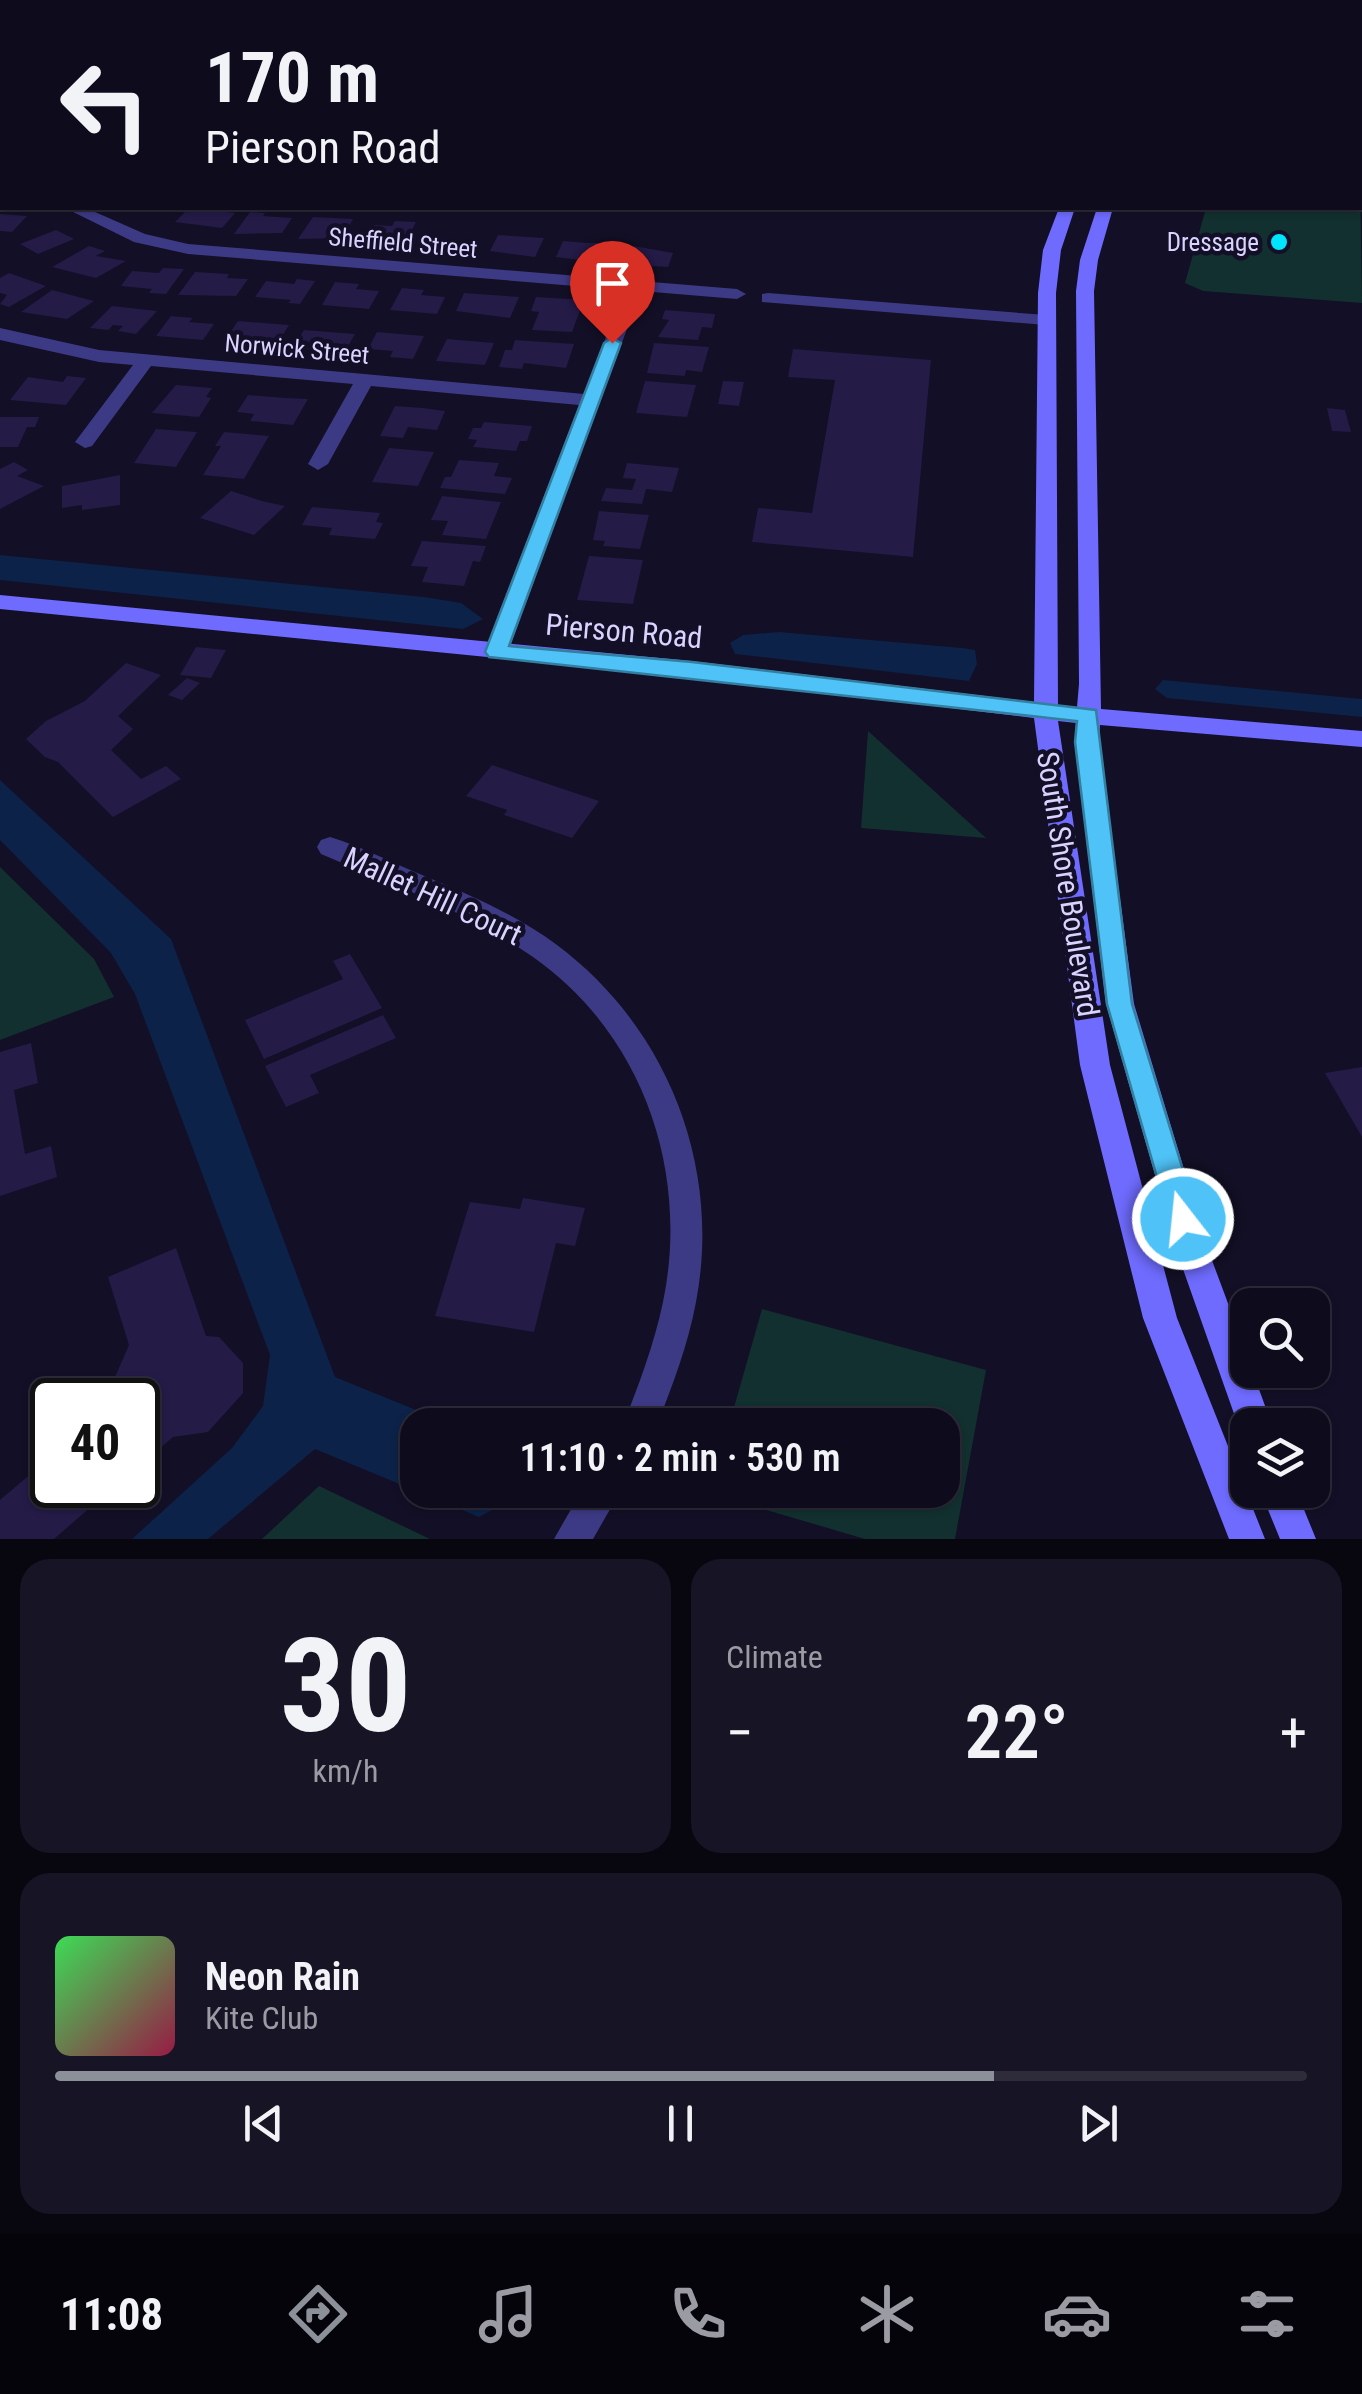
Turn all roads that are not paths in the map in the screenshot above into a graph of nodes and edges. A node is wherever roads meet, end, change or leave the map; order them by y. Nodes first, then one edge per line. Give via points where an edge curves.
1 (77, 210) edge
2 (1065, 210) edge
3 (1105, 210) edge
4 (634, 286) junction
5 (738, 294) dead end
6 (1047, 294) junction
7 (768, 298) dead end
8 (1046, 320) junction
9 (0, 334) edge
10 (1086, 340) junction
11 (145, 361) junction
12 (364, 380) junction
13 (592, 400) junction
14 (85, 442) dead end
15 (318, 464) dead end
16 (0, 602) edge
17 (496, 652) junction
18 (1046, 712) junction
19 (1088, 715) junction
20 (1362, 739) edge
21 (330, 846) dead end
22 (647, 1408) edge
23 (1248, 1408) edge
24 (591, 1508) edge
25 (1285, 1508) edge
26 (572, 1539) edge
27 (1248, 1539) edge
28 (1298, 1539) edge

1 - 4 street, Sheffield Street via 140,238 188,250
2 - 6 street, South Shore Boulevard
3 - 10 street, South Shore Boulevard via 1089,260
4 - 5 street, Sheffield Street
4 - 13 street
6 - 8 street, South Shore Boulevard
6 - 10 street
7 - 8 street
8 - 10 street
8 - 18 street, South Shore Boulevard
9 - 11 street, Norwick Street
10 - 19 street, South Shore Boulevard
11 - 12 street, Norwick Street
11 - 14 street
12 - 13 street, Norwick Street
12 - 15 street
13 - 17 street
16 - 17 street, Pierson Road
17 - 18 street, Pierson Road
18 - 19 street, Pierson Road
18 - 27 street, South Shore Boulevard via 1051,788 1089,1025 1124,1190 1160,1318
19 - 20 street, Pierson Road
19 - 23 street, South Shore Boulevard via 1120,1004 1194,1255
21 - 22 street, Mallet Hill Court via 507,927 550,954 588,986 639,1051 679,1148 688,1241 682,1301
24 - 26 street
25 - 28 street

